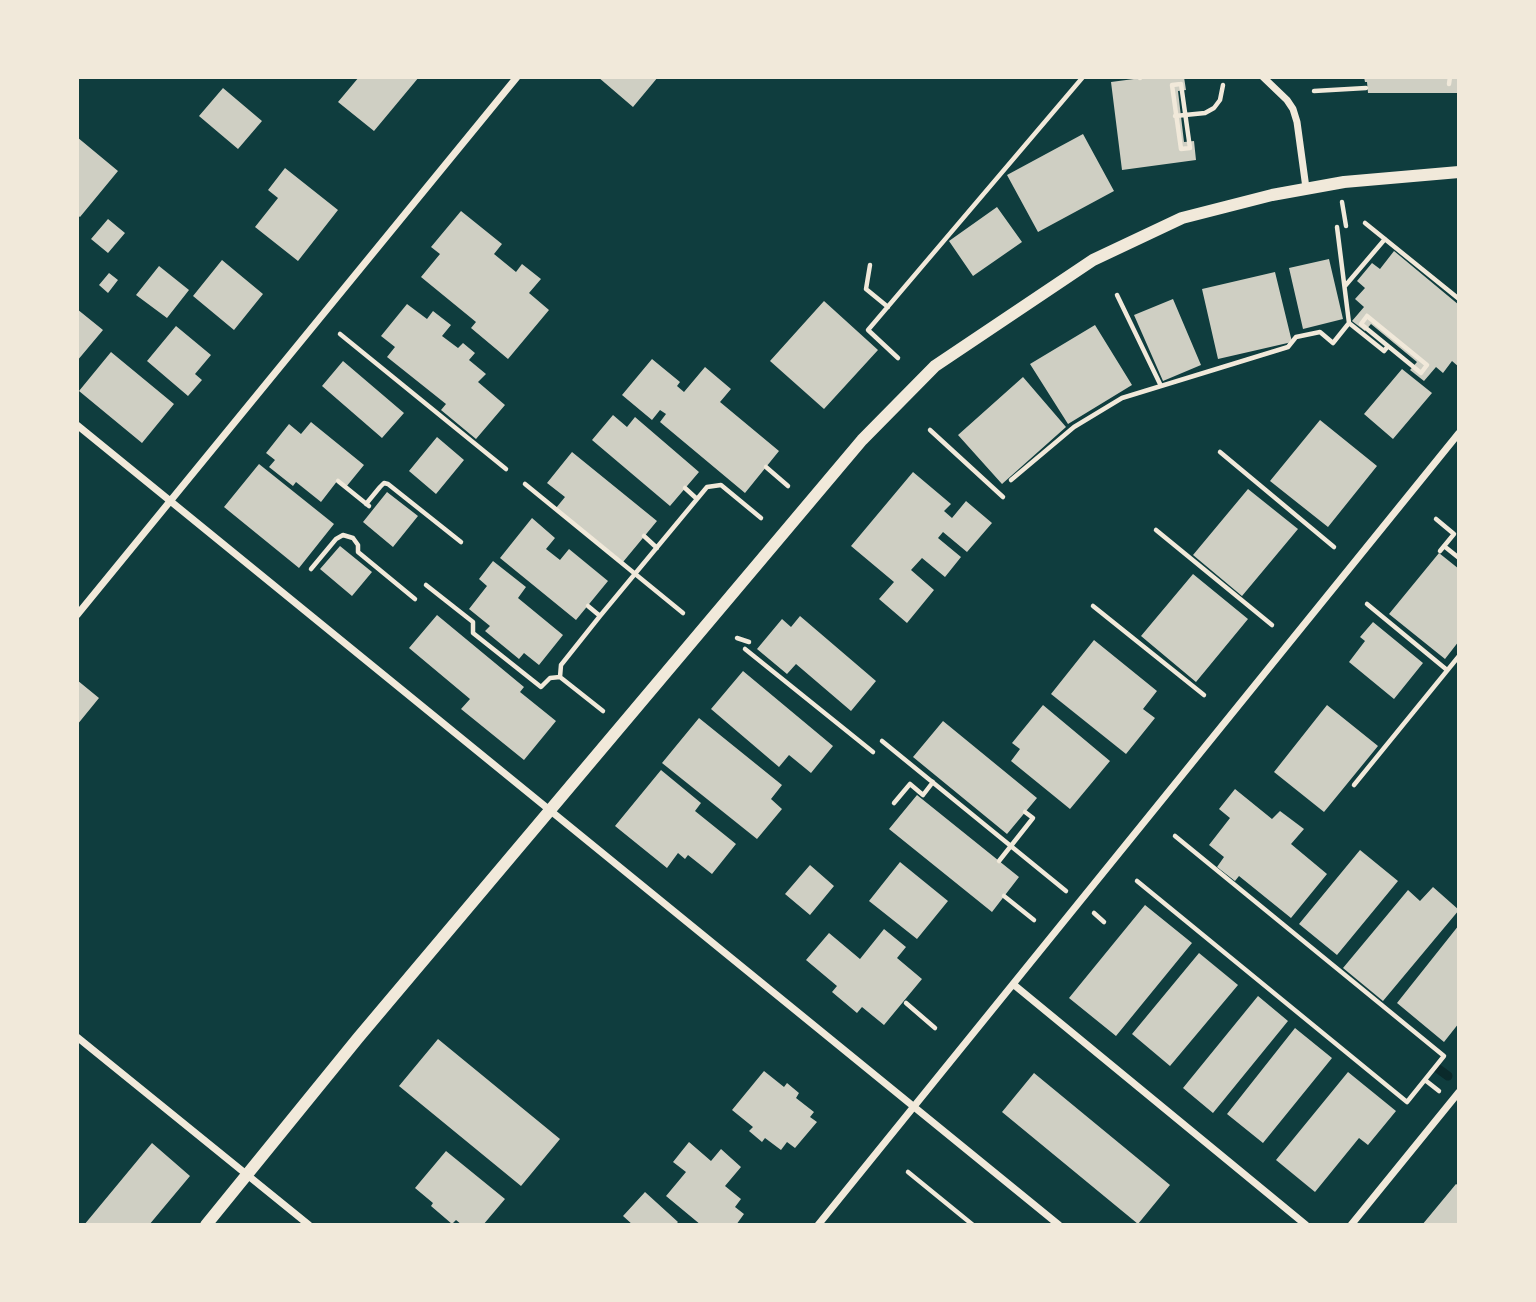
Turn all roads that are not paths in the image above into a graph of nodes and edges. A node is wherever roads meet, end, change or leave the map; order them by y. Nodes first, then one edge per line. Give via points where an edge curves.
1 (517, 77) edge
2 (1263, 77) edge
3 (1459, 172) edge
4 (1306, 188) junction
5 (77, 425) edge
6 (1459, 433) edge
7 (170, 502) junction
8 (77, 615) edge
9 (551, 811) junction
10 (1013, 984) junction
11 (77, 1037) edge
12 (1459, 1092) edge
13 (915, 1108) junction
14 (247, 1175) junction
15 (206, 1225) edge
16 (309, 1225) edge
17 (818, 1225) edge
18 (1059, 1225) edge
19 (1306, 1225) edge
20 (1350, 1225) edge

1 - 7 street
2 - 4 street via 1293,109
3 - 4 street
4 - 9 street via 1182,218 1093,260 935,366 862,440
5 - 7 street
6 - 10 street
7 - 8 street
7 - 9 street
9 - 13 street
9 - 14 street
10 - 13 street
10 - 19 street
11 - 14 street
12 - 20 street
13 - 17 street
13 - 18 street
14 - 15 street
14 - 16 street

